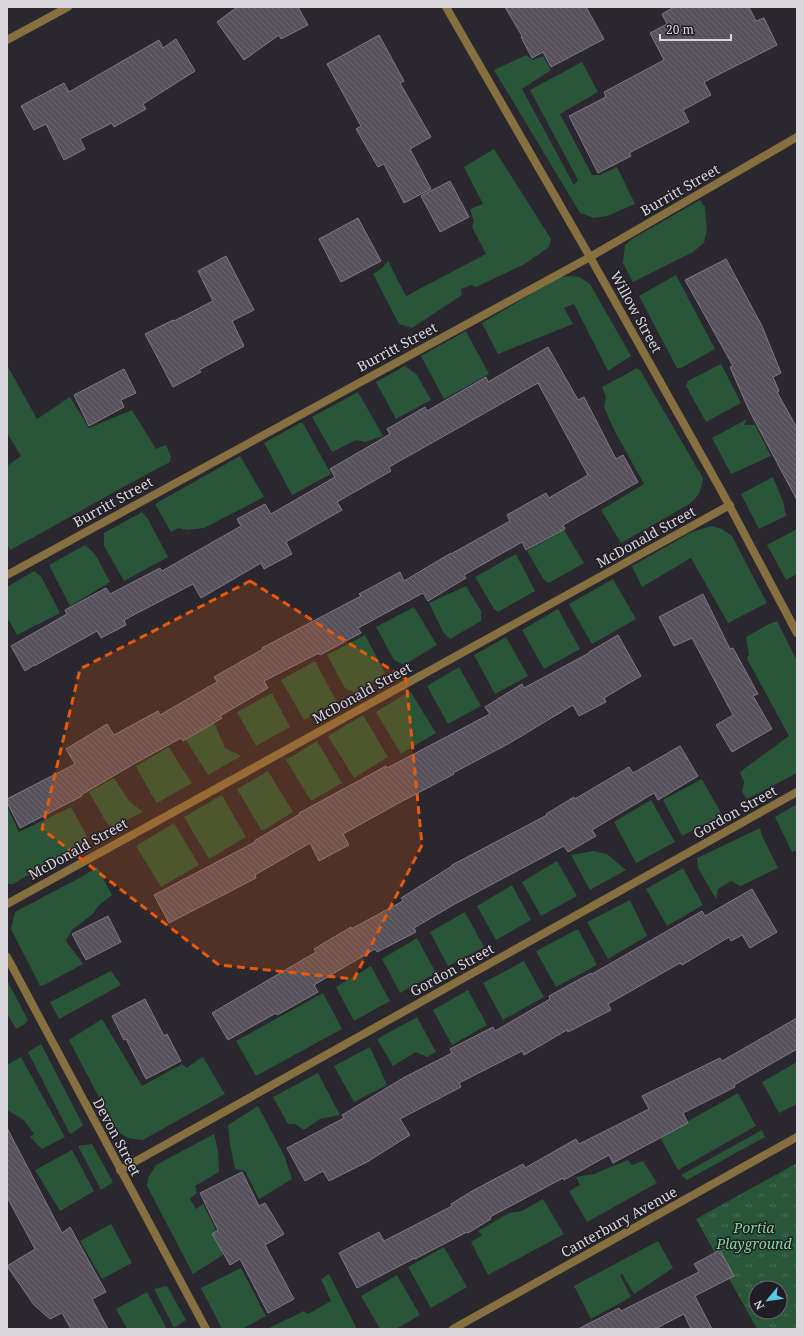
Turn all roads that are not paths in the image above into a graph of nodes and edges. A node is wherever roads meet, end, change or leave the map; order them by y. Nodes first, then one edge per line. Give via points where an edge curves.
1 (68, 7) edge
2 (446, 7) edge
3 (7, 40) edge
4 (797, 137) edge
5 (590, 257) junction
6 (730, 505) junction
7 (7, 575) edge
8 (797, 633) edge
9 (797, 792) edge
10 (7, 904) edge
11 (7, 957) edge
12 (797, 1137) edge
13 (120, 1170) junction
14 (206, 1329) edge
15 (453, 1329) edge

1 - 3 street
2 - 5 street, Willow Street
4 - 5 street, Burritt Street
5 - 6 street, Willow Street
5 - 7 street, Burritt Street
6 - 8 street, Willow Street
6 - 10 street, McDonald Street
9 - 13 street, Gordon Street
11 - 13 street, Devon Street
12 - 15 street, Canterbury Avenue
13 - 14 street, Devon Street

